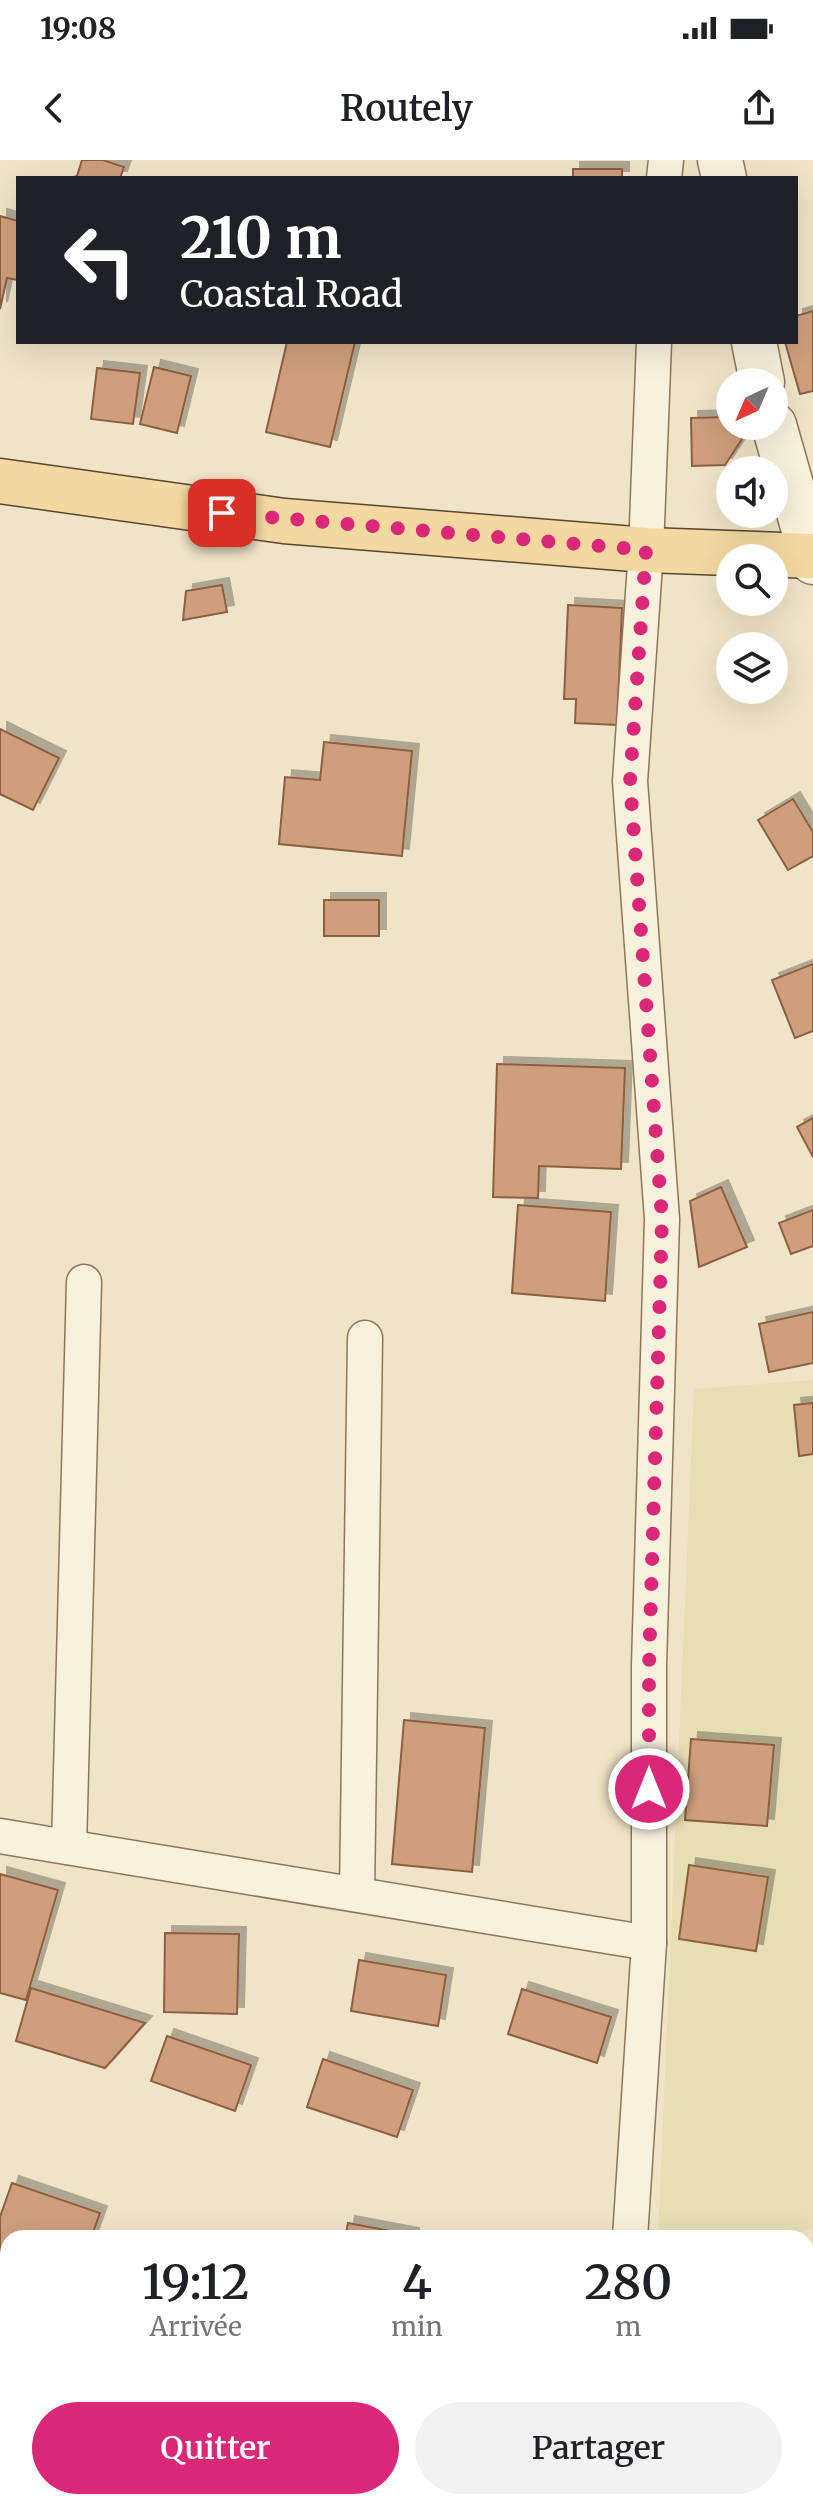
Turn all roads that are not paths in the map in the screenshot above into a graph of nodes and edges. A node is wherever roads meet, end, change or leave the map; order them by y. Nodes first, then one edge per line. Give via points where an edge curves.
1 (654, 344) edge
2 (754, 344) edge
3 (759, 368) edge
4 (778, 440) edge
5 (0, 481) edge
6 (646, 550) junction
7 (812, 558) edge
8 (84, 1282) dead end
9 (365, 1338) dead end
10 (0, 1836) edge
11 (69, 1847) junction
12 (357, 1894) junction
13 (649, 1943) junction
14 (631, 2230) edge

1 - 6 street
2 - 3 street
4 - 7 street
5 - 6 main road via 284,521
6 - 7 main road
6 - 13 street via 630,781 662,1219 649,1666
8 - 11 street
9 - 12 street
10 - 11 street
11 - 12 street
12 - 13 street
13 - 14 street

